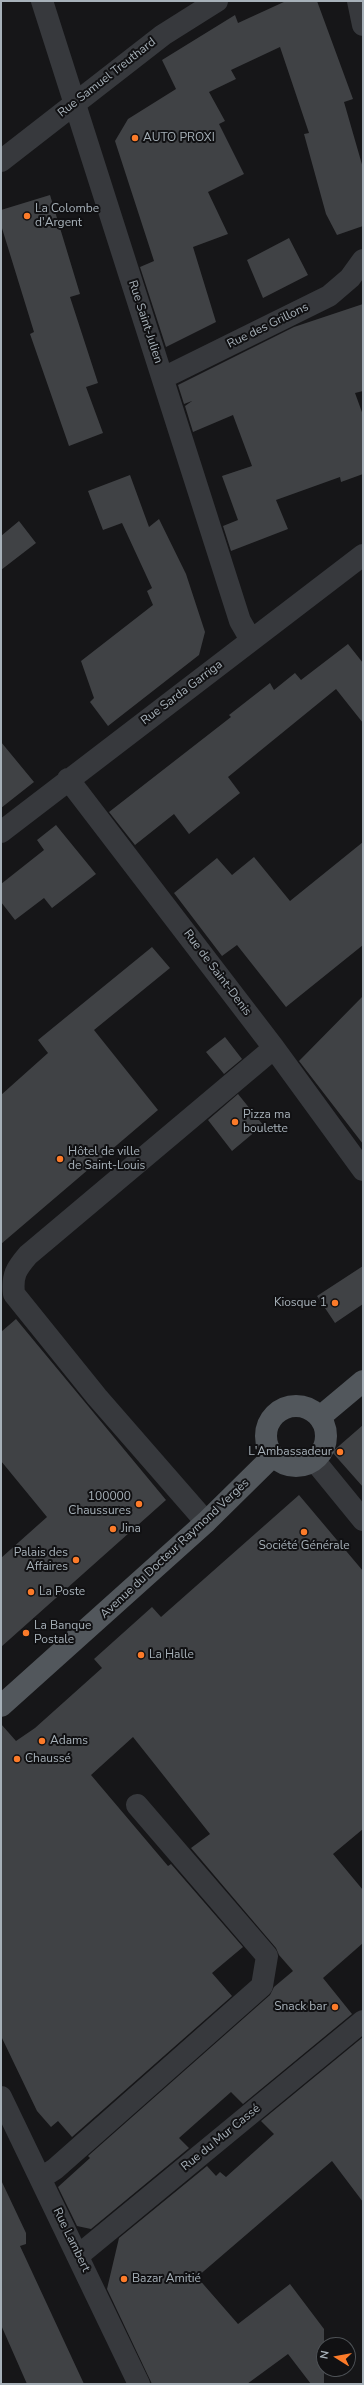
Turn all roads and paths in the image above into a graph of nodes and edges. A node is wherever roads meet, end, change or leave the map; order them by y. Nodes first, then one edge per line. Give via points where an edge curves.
1 (42, 1) edge
2 (218, 1) edge
3 (358, 1) edge
4 (363, 25) edge
5 (75, 104) junction
6 (1, 161) edge
7 (363, 260) edge
8 (163, 378) junction
9 (363, 555) edge
10 (251, 640) junction
11 (68, 779) junction
12 (1, 832) edge
13 (274, 1048) junction
14 (363, 1170) edge
15 (360, 1382) edge
16 (320, 1417) junction
17 (273, 1456) junction
18 (314, 1460) junction
19 (363, 1520) edge
20 (206, 1522) junction
21 (1, 1706) edge
22 (137, 1805) dead end
23 (363, 2022) edge
24 (1, 2096) edge
25 (41, 2178) junction
26 (79, 2255) junction
27 (139, 2384) edge

1 - 5 street, Rue Saint-Julien
2 - 5 street, Rue Samuel Treuthard via 163,35
3 - 4 street
5 - 6 street, Rue Samuel Treuthard
5 - 8 street, Rue Saint-Julien
7 - 8 street, Rue des Grillons via 350,278 329,296
8 - 10 street, Rue Saint-Julien via 240,621
9 - 10 street, Rue Sarda Garriga
10 - 11 street, Rue Sarda Garriga
11 - 12 street, Rue Sarda Garriga
11 - 13 street, Rue de Saint-Denis
13 - 14 street, Rue de Saint-Denis
13 - 20 street via 28,1255 15,1269 12,1280 14,1294 97,1397
15 - 16 main road
16 - 17 main road via 304,1406 284,1407 276,1412 266,1429 265,1439
16 - 18 main road via 325,1440
17 - 18 main road via 282,1463 293,1466 304,1465
17 - 20 main road, Avenue du Docteur Raymond Vergès
18 - 19 street
20 - 21 main road, Avenue du Docteur Raymond Vergès
22 - 25 street via 267,1956 262,1986 55,2169
23 - 26 street, Rue du Mur Cassé
24 - 25 street, Rue Lambert
25 - 26 street, Rue Lambert
26 - 27 street, Rue Lambert

